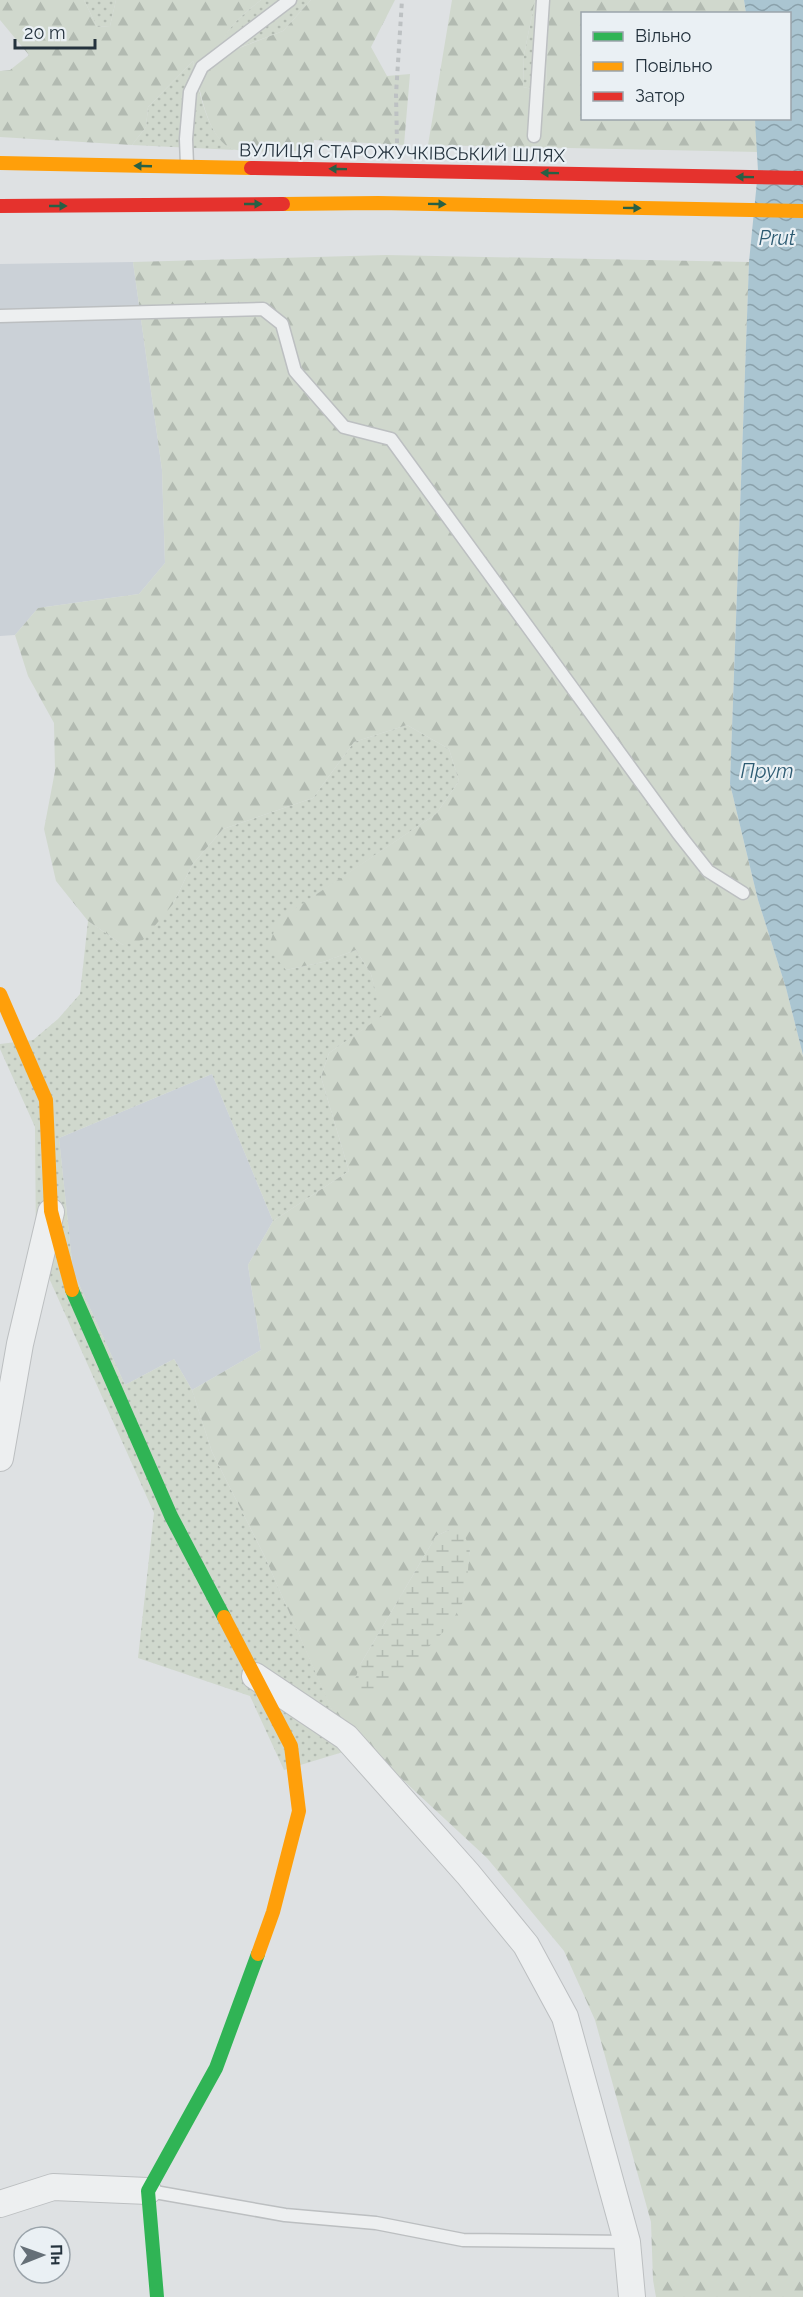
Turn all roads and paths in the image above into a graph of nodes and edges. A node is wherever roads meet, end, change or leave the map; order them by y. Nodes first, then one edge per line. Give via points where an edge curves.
1 (290, 0) edge
2 (402, 0) edge
3 (543, 0) edge
4 (534, 136) dead end
5 (0, 163) edge
6 (187, 168) junction
7 (396, 170) junction
8 (803, 178) edge
9 (0, 206) edge
10 (803, 211) edge
11 (0, 316) edge
12 (743, 893) dead end
13 (0, 994) edge
14 (51, 1211) junction
15 (0, 1458) edge
16 (255, 1676) junction
17 (147, 2191) junction
18 (0, 2204) edge
19 (627, 2242) junction
20 (157, 2297) edge
21 (632, 2297) edge

1 - 6 lane via 202,67 190,92
2 - 7 path
3 - 4 lane
6 -> 5 main road, ВУЛИЦЯ СТАРОЖУЧКІВСЬКИЙ ШЛЯХ
7 -> 6 main road, ВУЛИЦЯ СТАРОЖУЧКІВСЬКИЙ ШЛЯХ
8 -> 7 main road, ВУЛИЦЯ СТАРОЖУЧКІВСЬКИЙ ШЛЯХ
9 -> 10 main road via 378,203
11 - 12 lane via 262,309 282,324 295,371 344,427 391,439 678,833 708,871
13 - 14 main road via 46,1100
14 - 15 street via 20,1344
14 - 16 main road via 72,1292 171,1516
16 - 17 main road via 291,1746 299,1810 273,1912 216,2068
16 - 19 street via 346,1737 526,1945 565,2017
17 - 18 street via 52,2187
17 - 19 lane via 285,2215 376,2223 463,2240
17 - 20 main road
19 - 21 street

